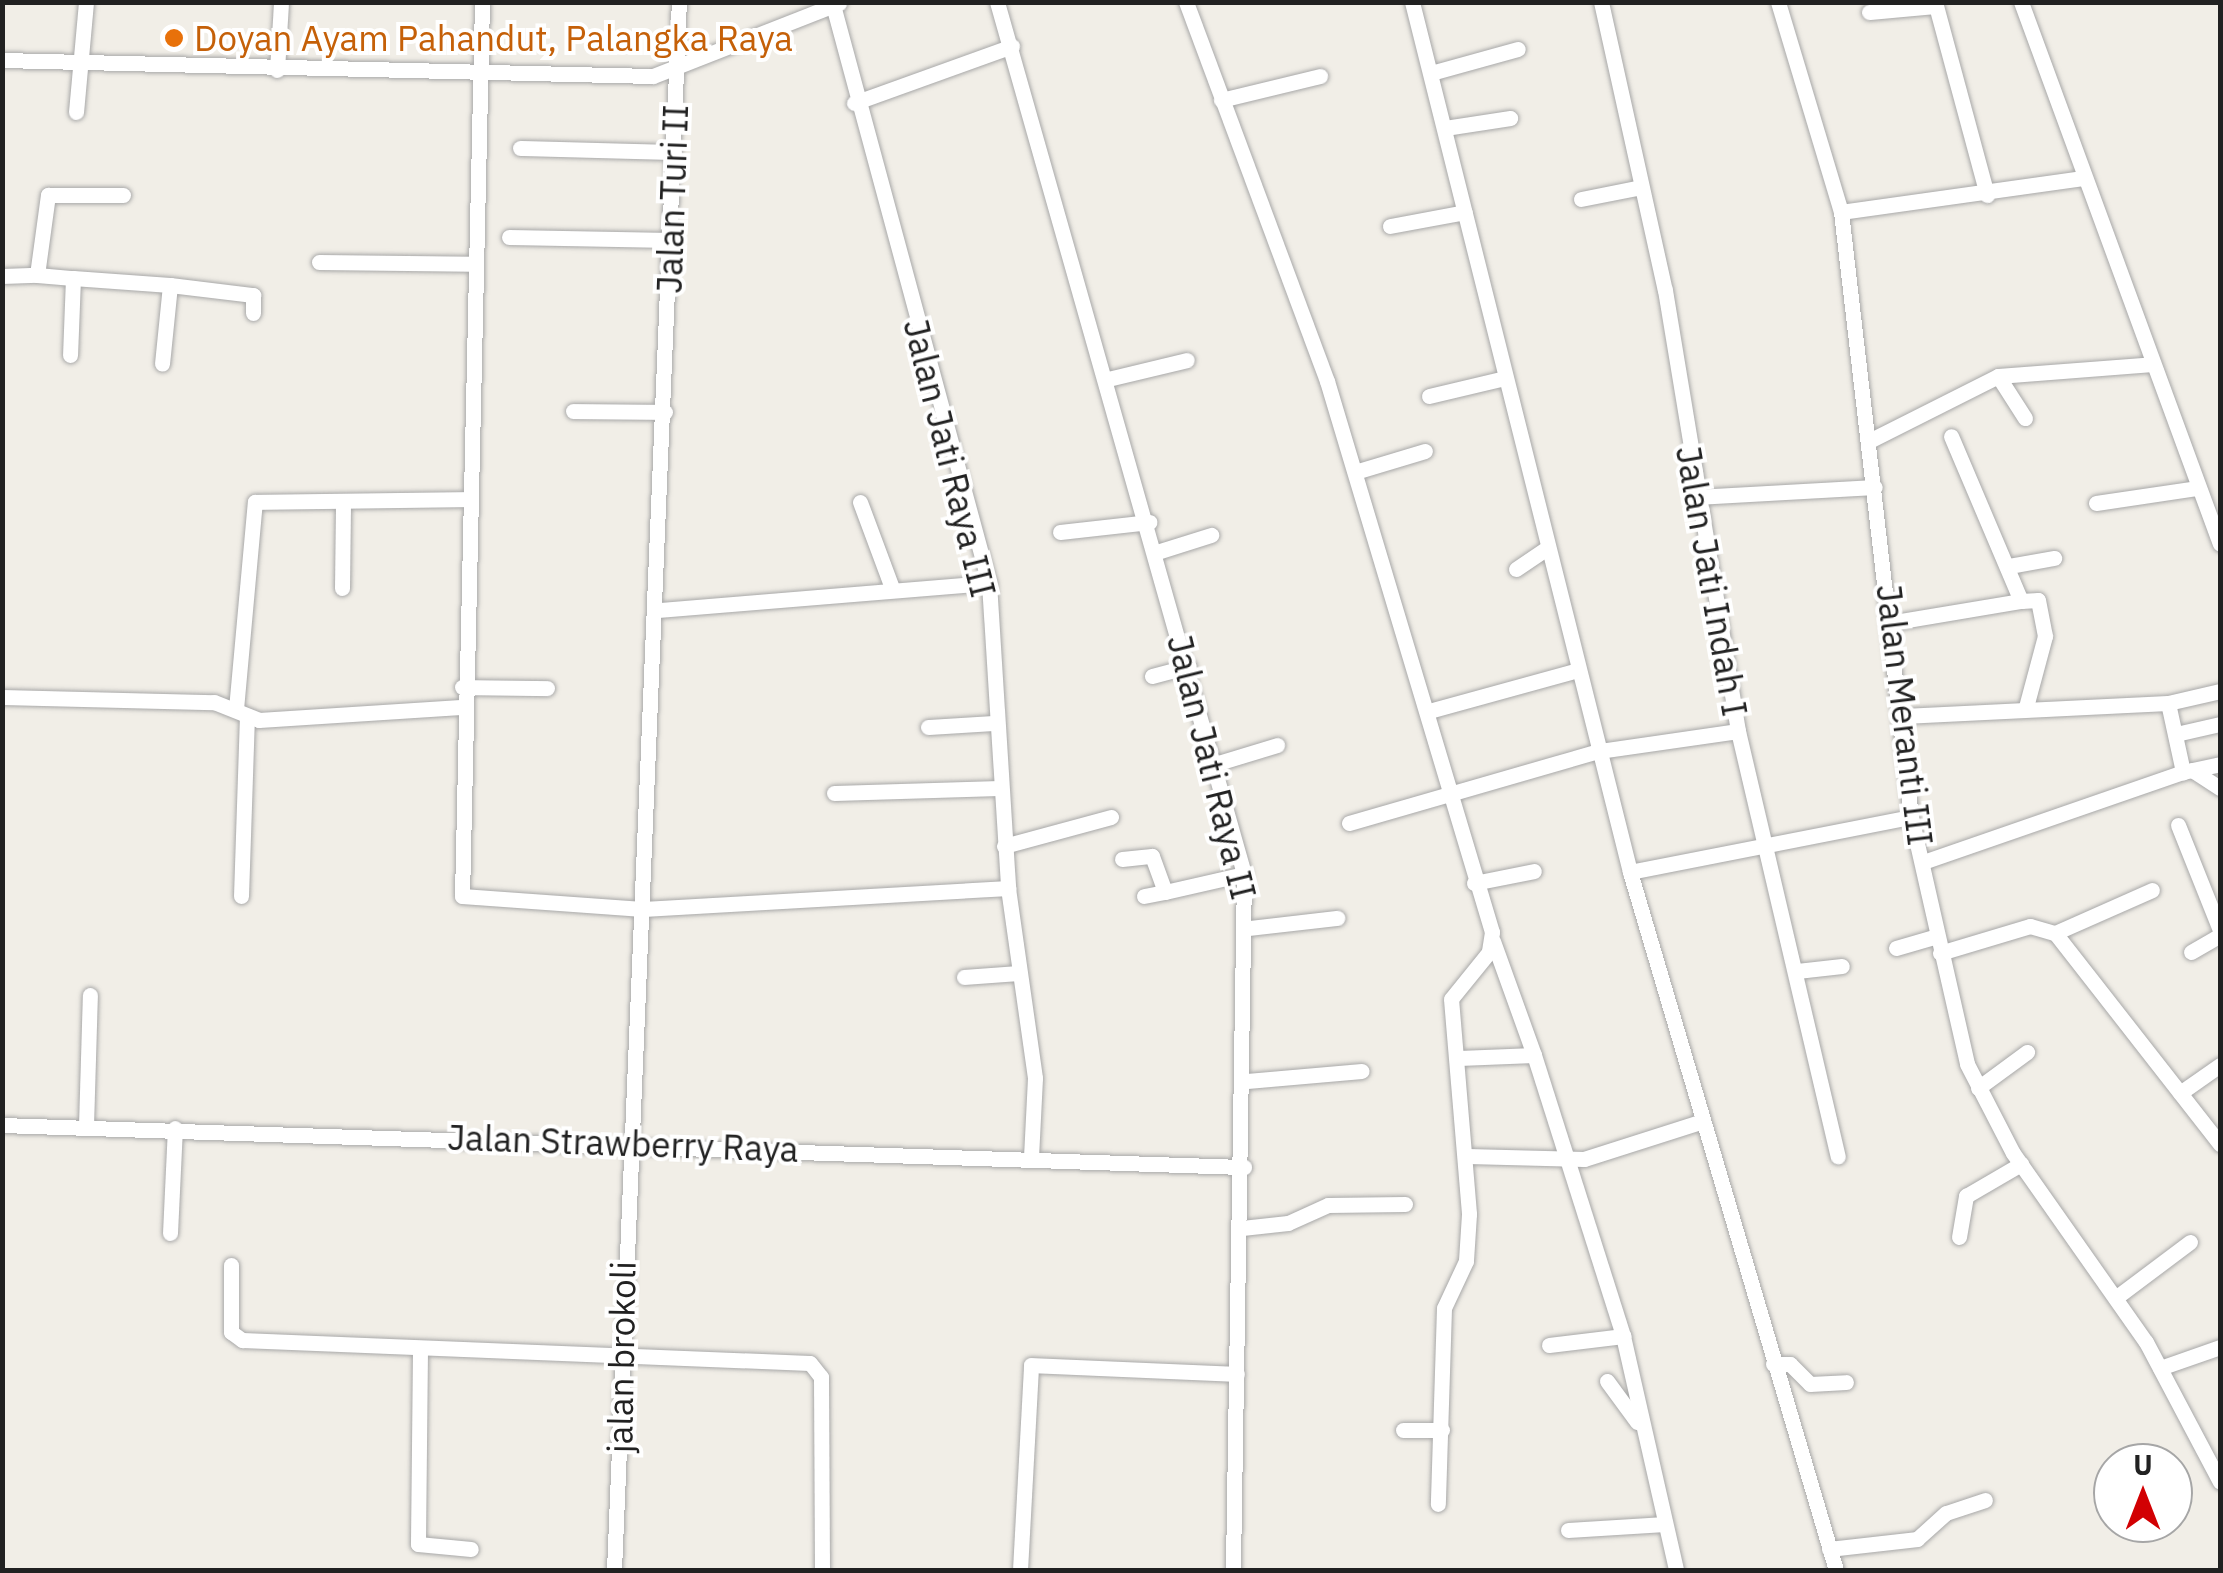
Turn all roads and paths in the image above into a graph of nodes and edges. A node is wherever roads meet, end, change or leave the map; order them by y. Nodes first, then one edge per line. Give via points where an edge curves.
1 (86, 2) edge
2 (281, 2) edge
3 (482, 2) edge
4 (679, 2) edge
5 (998, 2) edge
6 (1186, 2) edge
7 (1412, 2) edge
8 (1602, 2) edge
9 (1778, 2) edge
10 (2021, 2) edge
11 (837, 4) edge
12 (1936, 4) edge
13 (1869, 12) dead end
14 (1012, 46) junction
15 (1518, 49) dead end
16 (2, 60) edge
17 (81, 64) junction
18 (678, 66) junction
19 (277, 70) junction
20 (476, 74) junction
21 (1431, 74) junction
22 (1320, 76) dead end
23 (1221, 100) junction
24 (854, 103) junction
25 (76, 112) dead end
26 (1510, 118) dead end
27 (1444, 128) junction
28 (520, 148) dead end
29 (674, 152) junction
30 (2083, 178) junction
31 (1641, 187) junction
32 (1987, 194) junction
33 (123, 195) dead end
34 (1581, 199) dead end
35 (1465, 212) junction
36 (1841, 212) junction
37 (1390, 226) dead end
38 (509, 237) dead end
39 (671, 240) junction
40 (319, 262) dead end
41 (472, 264) junction
42 (37, 275) junction
43 (2, 276) edge
44 (73, 278) junction
45 (170, 285) junction
46 (253, 313) dead end
47 (70, 356) dead end
48 (1187, 360) dead end
49 (162, 364) dead end
50 (2153, 364) junction
51 (1998, 376) junction
52 (1505, 378) junction
53 (1108, 379) junction
54 (1429, 396) dead end
55 (665, 404) junction
56 (573, 411) dead end
57 (2025, 418) dead end
58 (1951, 436) dead end
59 (1869, 441) junction
60 (1425, 451) dead end
61 (1355, 472) junction
62 (1875, 487) junction
63 (2198, 488) junction
64 (1696, 497) junction
65 (468, 499) junction
66 (343, 501) junction
67 (860, 502) dead end
68 (2096, 503) dead end
69 (1149, 522) junction
70 (1060, 532) dead end
71 (1211, 535) dead end
72 (2220, 544) edge
73 (1547, 548) junction
74 (1158, 552) junction
75 (2054, 558) dead end
76 (2009, 566) junction
77 (1516, 570) dead end
78 (989, 582) junction
79 (342, 588) dead end
80 (892, 588) junction
81 (2020, 602) junction
82 (659, 610) junction
83 (1895, 622) junction
84 (1188, 666) junction
85 (1578, 670) junction
86 (1152, 676) dead end
87 (462, 686) junction
88 (547, 688) dead end
89 (2220, 691) edge
90 (2, 697) edge
91 (2168, 702) junction
92 (461, 708) junction
93 (2026, 708) junction
94 (1429, 711) junction
95 (241, 714) junction
96 (1903, 716) junction
97 (994, 723) junction
98 (2220, 724) edge
99 (928, 727) dead end
100 (1738, 730) junction
101 (2176, 734) junction
102 (1277, 746) dead end
103 (1599, 751) junction
104 (1215, 764) junction
105 (2220, 764) edge
106 (2188, 771) junction
107 (1000, 788) junction
108 (2220, 788) edge
109 (1448, 790) junction
110 (834, 793) dead end
111 (1111, 817) dead end
112 (1911, 817) junction
113 (1349, 824) dead end
114 (2178, 825) dead end
115 (1766, 842) junction
116 (1004, 846) junction
117 (1122, 859) dead end
118 (1923, 862) junction
119 (1534, 871) dead end
120 (1630, 872) junction
121 (1244, 874) junction
122 (1474, 883) junction
123 (1008, 888) junction
124 (2152, 890) dead end
125 (1165, 892) junction
126 (241, 896) dead end
127 (1144, 896) dead end
128 (644, 909) junction
129 (1336, 918) dead end
130 (1250, 928) junction
131 (2055, 932) junction
132 (2220, 933) edge
133 (1492, 940) junction
134 (1939, 944) junction
135 (1896, 948) dead end
136 (2191, 952) dead end
137 (1842, 966) dead end
138 (1796, 972) junction
139 (1018, 973) junction
140 (964, 977) dead end
141 (90, 994) dead end
142 (2027, 1052) dead end
143 (1534, 1055) junction
144 (1459, 1058) junction
145 (2220, 1065) edge
146 (1362, 1072) dead end
147 (1246, 1081) junction
148 (1978, 1088) junction
149 (2180, 1092) junction
150 (1703, 1121) junction
151 (2, 1126) edge
152 (86, 1126) junction
153 (175, 1128) junction
154 (634, 1144) junction
155 (2220, 1144) edge
156 (1466, 1156) junction
157 (1838, 1156) dead end
158 (1031, 1158) junction
159 (1563, 1162) junction
160 (2020, 1164) junction
161 (1244, 1167) junction
162 (1405, 1204) dead end
163 (1242, 1228) junction
164 (170, 1232) dead end
165 (1959, 1237) dead end
166 (2190, 1242) dead end
167 (231, 1265) dead end
168 (2118, 1296) junction
169 (1623, 1336) junction
170 (1548, 1345) dead end
171 (2220, 1347) edge
172 (420, 1350) junction
173 (622, 1352) junction
174 (1773, 1364) junction
175 (2160, 1368) junction
176 (1238, 1374) junction
177 (1607, 1381) dead end
178 (1846, 1382) dead end
179 (1637, 1422) junction
180 (1403, 1430) dead end
181 (1442, 1430) junction
182 (2220, 1482) edge
183 (1984, 1500) dead end
184 (1438, 1504) dead end
185 (1665, 1524) junction
186 (1568, 1530) dead end
187 (470, 1549) dead end
188 (1829, 1549) junction
189 (614, 1570) edge
190 (822, 1570) edge
191 (1020, 1570) edge
192 (1233, 1570) edge
193 (1676, 1570) edge
194 (1836, 1570) edge

1 - 17 street
2 - 19 street
3 - 20 street
4 - 18 street, Jalan Turi II
5 - 14 street, Jalan Jati Raya II
6 - 23 street
7 - 21 street
8 - 31 street, Jalan Jati Indah I
9 - 36 street, Jalan Meranti III
10 - 30 street
11 - 18 street
11 - 24 street, Jalan Jati Raya III
12 - 13 street
12 - 32 street
14 - 24 street
14 - 53 street, Jalan Jati Raya II
15 - 21 street
16 - 17 street
17 - 19 street
17 - 25 street
18 - 20 street via 654,76
18 - 29 street, Jalan Turi II
19 - 20 street
20 - 41 street
21 - 27 street
22 - 23 street
23 - 61 street
24 - 78 street, Jalan Jati Raya III
26 - 27 street
27 - 35 street
28 - 29 street
29 - 39 street, Jalan Turi II
30 - 32 street
30 - 50 street
31 - 34 street
31 - 64 street, Jalan Jati Indah I
32 - 36 street
33 - 42 street via 42,200
35 - 37 street
35 - 52 street
36 - 59 street, Jalan Meranti III
38 - 39 street
39 - 55 street, Jalan Turi II
40 - 41 street
41 - 65 street
42 - 43 street
42 - 44 street
44 - 45 street
44 - 47 street
45 - 46 street via 253,295
45 - 49 street
48 - 53 street
50 - 51 street
50 - 63 street
51 - 57 street
51 - 59 street
52 - 54 street
52 - 73 street
53 - 69 street, Jalan Jati Raya II
55 - 56 street
55 - 82 street, Jalan Turi II
58 - 76 street
59 - 62 street, Jalan Meranti III
60 - 61 street
61 - 94 street
62 - 64 street
62 - 83 street, Jalan Meranti III
63 - 68 street
63 - 72 street
64 - 100 street, Jalan Jati Indah I
65 - 66 street
65 - 87 street
66 - 79 street
66 - 95 street via 263,499 250,509
67 - 80 street
69 - 70 street
69 - 74 street, Jalan Jati Raya II
71 - 74 street
73 - 77 street
73 - 85 street
74 - 84 street, Jalan Jati Raya II
75 - 76 street
76 - 81 street
78 - 80 street
78 - 97 street, Jalan Jati Raya III
80 - 82 street
81 - 83 street
81 - 93 street via 2038,600 2046,636
82 - 128 street, Jalan Turi II
83 - 96 street, Jalan Meranti III
84 - 86 street
84 - 104 street, Jalan Jati Raya II
85 - 94 street
85 - 103 street
87 - 88 street
87 - 92 street
89 - 91 street
90 - 95 street
91 - 93 street
91 - 101 street
92 - 95 street
92 - 128 street via 462,896
93 - 96 street
94 - 109 street
95 - 126 street
96 - 112 street, Jalan Meranti III
97 - 99 street
97 - 107 street, Jalan Jati Raya III
98 - 101 street
100 - 103 street
100 - 115 street, Jalan Jati Indah I
101 - 106 street
102 - 104 street
103 - 109 street
103 - 120 street
104 - 121 street, Jalan Jati Raya II
105 - 106 street
106 - 108 street
106 - 118 street
107 - 110 street
107 - 116 street, Jalan Jati Raya III
109 - 113 street
109 - 122 street
111 - 116 street
112 - 115 street
112 - 118 street, Jalan Meranti III
114 - 132 street
115 - 120 street
115 - 138 street, Jalan Jati Indah I
116 - 123 street, Jalan Jati Raya III
117 - 125 street via 1152,856
118 - 134 street, Jalan Meranti III
119 - 122 street
120 - 150 street
121 - 125 street
121 - 130 street, Jalan Jati Raya II
122 - 133 street
123 - 128 street
123 - 139 street, Jalan Jati Raya III
124 - 131 street
125 - 127 street
128 - 154 street, jalan brokoli
129 - 130 street
130 - 147 street, Jalan Jati Raya II
131 - 134 street via 2030,926
131 - 149 street
132 - 136 street
133 - 143 street
133 - 144 street via 1452,999
134 - 135 street
134 - 148 street, Jalan Meranti III
137 - 138 street
138 - 157 street, Jalan Jati Indah I
139 - 140 street
139 - 158 street, Jalan Jati Raya III via 1035,1078
141 - 152 street
142 - 148 street
143 - 144 street
143 - 159 street
144 - 156 street
145 - 149 street
146 - 147 street
147 - 161 street, Jalan Jati Raya II
148 - 160 street, Jalan Meranti III
149 - 155 street
150 - 159 street
150 - 174 street
151 - 152 street, Jalan Strawberry Raya
152 - 153 street, Jalan Strawberry Raya
153 - 154 street, Jalan Strawberry Raya
153 - 164 street
154 - 158 street, Jalan Strawberry Raya
154 - 173 street, jalan brokoli
156 - 159 street
156 - 181 street via 1466,1261 1444,1308
158 - 161 street, Jalan Strawberry Raya
159 - 169 street
160 - 165 street via 1966,1196
160 - 168 street, Jalan Meranti III
161 - 163 street, Jalan Jati Raya II
162 - 163 street via 1328,1205 1288,1223
163 - 176 street, Jalan Jati Raya II
166 - 168 street
167 - 172 street via 234,1338
168 - 175 street, Jalan Meranti III
169 - 170 street
169 - 179 street
171 - 175 street
172 - 173 street
172 - 187 street via 418,1544
173 - 189 street, jalan brokoli
173 - 190 street via 778,1357 816,1367
174 - 178 street via 1790,1364 1810,1384
174 - 188 street
175 - 182 street, Jalan Meranti III
176 - 191 street via 1031,1365
176 - 192 street, Jalan Jati Raya II
177 - 179 street
179 - 185 street
180 - 181 street
181 - 184 street
183 - 188 street via 1938,1518 1917,1539
185 - 186 street
185 - 193 street
188 - 194 street

